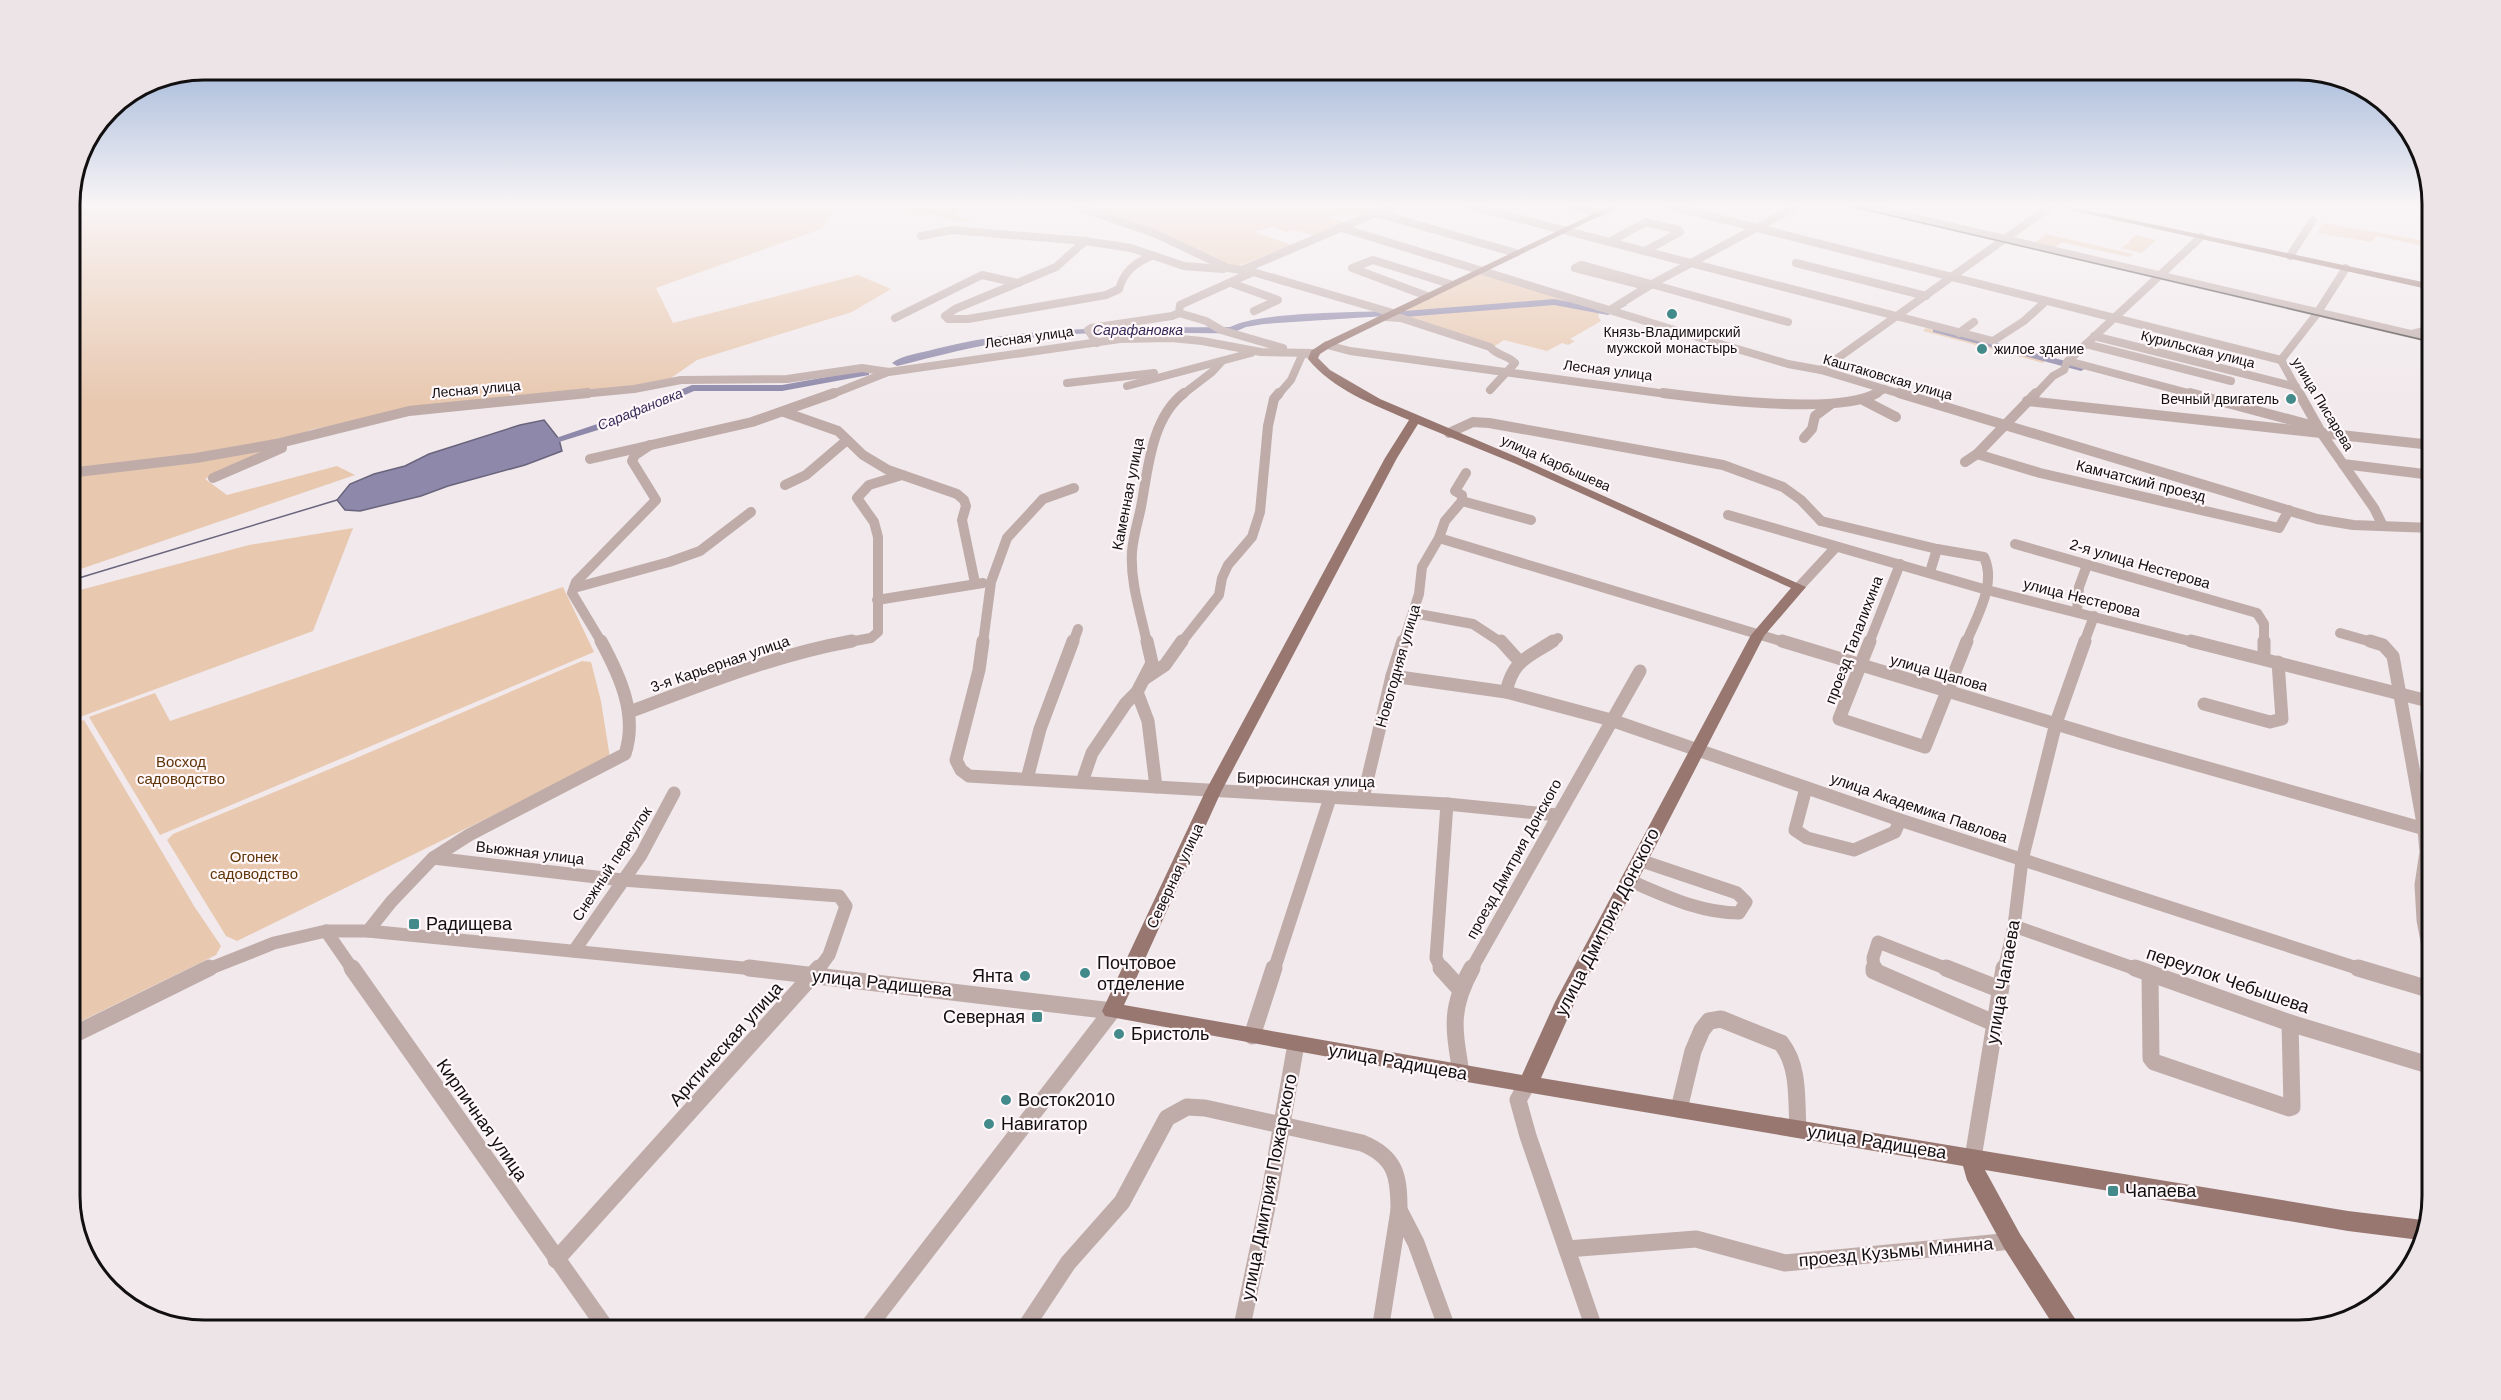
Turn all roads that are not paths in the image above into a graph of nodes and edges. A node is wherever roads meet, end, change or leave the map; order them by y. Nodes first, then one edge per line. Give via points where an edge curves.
1 (1046, 271) edge
2 (1126, 271) edge
3 (1248, 271) edge
4 (1361, 271) edge
5 (1409, 271) edge
6 (1477, 271) edge
7 (1484, 271) edge
8 (1588, 271) edge
9 (1604, 271) edge
10 (1675, 271) edge
11 (1717, 271) edge
12 (1829, 271) edge
13 (1925, 271) edge
14 (1960, 271) edge
15 (2143, 271) edge
16 (2163, 271) edge
17 (2344, 271) edge
18 (2361, 271) edge
19 (1253, 272) junction
20 (2159, 275) junction
21 (1951, 278) junction
22 (1018, 283) junction
23 (1231, 283) junction
24 (1450, 284) junction
25 (1652, 284) junction
26 (2421, 285) edge
27 (1427, 296) junction
28 (1926, 296) junction
29 (2046, 301) junction
30 (1254, 311) dead end
31 (1614, 311) junction
32 (2318, 312) junction
33 (1179, 313) junction
34 (1389, 315) junction
35 (895, 318) dead end
36 (1895, 318) junction
37 (2114, 318) junction
38 (1788, 322) dead end
39 (1974, 322) dead end
40 (2421, 332) edge
41 (1959, 333) junction
42 (2411, 334) junction
43 (2094, 336) junction
44 (2421, 336) edge
45 (1097, 343) junction
46 (2086, 344) junction
47 (1327, 345) junction
48 (1261, 352) junction
49 (1307, 354) junction
50 (2281, 360) junction
51 (1222, 361) junction
52 (2067, 363) junction
53 (1821, 370) junction
54 (889, 372) junction
55 (1508, 372) junction
56 (1170, 373) junction
57 (2231, 381) dead end
58 (1066, 383) dead end
59 (1128, 386) dead end
60 (2296, 387) junction
61 (1884, 389) junction
62 (1490, 390) dead end
63 (1863, 400) junction
64 (2027, 401) junction
65 (1831, 404) junction
66 (784, 412) junction
67 (1896, 417) dead end
68 (1415, 419) junction
69 (2004, 425) junction
70 (2321, 430) junction
71 (1449, 433) junction
72 (305, 437) junction
73 (1804, 438) dead end
74 (848, 440) junction
75 (2421, 444) edge
76 (650, 445) junction
77 (622, 451) junction
78 (1977, 454) junction
79 (590, 459) dead end
80 (632, 461) junction
81 (1965, 462) dead end
82 (2343, 464) junction
83 (80, 472) edge
84 (1467, 473) dead end
85 (2421, 474) edge
86 (902, 475) junction
87 (213, 478) dead end
88 (785, 485) dead end
89 (1074, 488) dead end
90 (1462, 501) junction
91 (2289, 510) junction
92 (751, 512) dead end
93 (1728, 515) dead end
94 (1532, 520) dead end
95 (1821, 521) junction
96 (2383, 526) junction
97 (2421, 528) edge
98 (1439, 538) junction
99 (2015, 544) dead end
100 (1831, 545) junction
101 (1937, 549) junction
102 (1900, 564) junction
103 (2087, 565) junction
104 (1930, 572) junction
105 (991, 582) junction
106 (975, 583) junction
107 (1799, 587) junction
108 (574, 588) junction
109 (1987, 590) junction
110 (877, 600) junction
111 (2077, 611) junction
112 (1413, 613) junction
113 (2094, 616) junction
114 (1078, 629) dead end
115 (2340, 633) dead end
116 (1758, 635) junction
117 (1558, 638) dead end
118 (2264, 659) junction
119 (1520, 662) junction
120 (2278, 662) junction
121 (1859, 665) junction
122 (1640, 671) dead end
123 (1392, 676) junction
124 (1143, 680) junction
125 (1949, 691) junction
126 (1137, 692) junction
127 (1506, 692) junction
128 (2398, 693) junction
129 (2422, 699) edge
130 (2204, 704) dead end
131 (629, 712) junction
132 (1611, 720) junction
133 (2056, 723) junction
134 (1697, 750) junction
135 (1027, 779) junction
136 (1082, 782) junction
137 (1156, 787) junction
138 (1806, 788) junction
139 (1213, 792) junction
140 (674, 793) dead end
141 (1330, 798) junction
142 (1363, 798) junction
143 (2422, 801) edge
144 (1447, 804) junction
145 (1557, 815) junction
146 (1900, 820) junction
147 (2422, 828) edge
148 (433, 858) junction
149 (1639, 860) junction
150 (2022, 860) junction
151 (622, 880) junction
152 (1628, 880) junction
153 (2422, 882) edge
154 (2422, 897) edge
155 (2014, 926) junction
156 (326, 931) junction
157 (368, 931) junction
158 (574, 951) junction
159 (2150, 974) junction
160 (814, 976) junction
161 (2422, 987) edge
162 (1460, 989) junction
163 (2000, 989) junction
164 (1113, 1011) junction
165 (1994, 1023) junction
166 (2290, 1023) junction
167 (80, 1032) edge
168 (1252, 1035) junction
169 (1296, 1044) junction
170 (2422, 1063) edge
171 (1461, 1073) junction
172 (1527, 1084) junction
173 (1679, 1109) junction
174 (1281, 1125) junction
175 (1798, 1129) junction
176 (1974, 1158) junction
177 (1399, 1210) junction
178 (2417, 1229) edge
179 (2012, 1241) junction
180 (1567, 1249) junction
181 (556, 1260) junction
182 (600, 1320) edge
183 (874, 1320) edge
184 (1030, 1320) edge
185 (1243, 1320) edge
186 (1382, 1320) edge
187 (1444, 1320) edge
188 (1591, 1320) edge
189 (2064, 1320) edge

1 - 22 street
2 - 22 street via 1119,289 1106,295 968,319 945,316
3 - 19 street
4 - 27 street
5 - 24 street
6 - 24 main road
7 - 31 street, Каштаковская улица
8 - 25 street
9 - 25 street
10 - 25 street
11 - 36 street
12 - 28 street
13 - 21 street
14 - 21 street
15 - 20 street
16 - 20 street
17 - 32 street, улица Писарева
18 - 26 main road
19 - 23 street
19 - 34 street
20 - 32 street
20 - 37 street
21 - 28 street
21 - 29 street
22 - 35 street via 982,275
23 - 30 street via 1278,300
23 - 33 street via 1179,305
24 - 27 main road
25 - 31 street
25 - 38 street
27 - 34 main road
28 - 36 street
29 - 37 street
29 - 41 street via 1993,341
31 - 53 street, Каштаковская улица via 1788,364
32 - 42 street
32 - 50 street, улица Писарева
33 - 45 street via 1088,331
33 - 49 street via 1221,330
34 - 47 main road
34 - 55 street via 1490,347 1513,359 1515,363
36 - 41 street
36 - 53 street
37 - 43 street
37 - 50 street
39 - 41 street
40 - 42 street
42 - 44 street
43 - 46 street
43 - 60 street, Курильская улица
45 - 48 street, Лесная улица via 1171,338
45 - 54 street, Лесная улица
46 - 52 street
46 - 57 street, Курильская улица
47 - 49 main road
47 - 55 street, Лесная улица
48 - 49 street, Лесная улица
48 - 51 street
49 - 68 main road, улица Карбышева via 1325,373
49 - 124 street via 1274,399 1260,512 1252,537 1228,565 1219,595 1184,636 1176,652 1166,665
50 - 60 street, улица Писарева
51 - 56 street
51 - 124 street, Каменная улица via 1176,399 1152,447 1132,552 1134,585 1152,663
52 - 64 street via 2064,370
52 - 70 street
53 - 61 street, Каштаковская улица
54 - 66 street, Лесная улица
54 - 72 street, Лесная улица via 862,368 787,379 681,380 634,389 409,411
55 - 62 street
55 - 65 street, Лесная улица via 1720,401
56 - 58 street
56 - 59 street
60 - 70 street, улица Писарева
61 - 63 street, Лесная улица
61 - 69 street, Каштаковская улица
63 - 65 street, Лесная улица
63 - 67 street
64 - 69 street
64 - 70 street
65 - 73 street via 1815,416 1812,429
66 - 74 street via 822,423
66 - 76 street, Лесная улица
68 - 71 main road, улица Карбышева
68 - 139 main road, Северная улица
69 - 78 street
69 - 91 street, Каштаковская улица
70 - 75 street
70 - 82 street, улица Писарева
71 - 95 street, улица Карбышева via 1473,423 1553,433 1723,465 1783,487
71 - 107 main road, улица Карбышева
72 - 83 street, Лесная улица via 196,458
72 - 87 street
74 - 86 street via 863,455
74 - 88 street via 806,475
76 - 77 street, Лесная улица
76 - 80 street, Лесная улица
77 - 79 street, Лесная улица
77 - 80 street
78 - 81 street
78 - 91 street, Камчатский проезд via 2279,528
80 - 108 street via 656,500
82 - 85 street
82 - 96 street, улица Писарева
84 - 90 street via 1455,491 1462,495
86 - 106 street via 964,500 962,520
86 - 110 street, 3-я Карьерная улица via 868,486 857,498 874,522 878,537
89 - 105 street via 1043,499 1028,513 1007,537
90 - 94 street
90 - 98 street, Новогодняя улица via 1445,521
91 - 96 street, Каштаковская улица via 2336,523
92 - 108 street via 700,550
93 - 100 street, улица Нестерова
95 - 100 street
95 - 101 street
96 - 97 street, Каштаковская улица
98 - 112 street, Новогодняя улица via 1422,567
98 - 116 street, улица Щапова
99 - 103 street, 2-я улица Нестерова
100 - 102 street, улица Нестерова
100 - 107 street, улица Дмитрия Донского
101 - 104 street
101 - 109 street via 1984,557 1988,565
102 - 104 street, улица Нестерова
102 - 121 street, проезд Талалихина
103 - 111 street via 2079,587
103 - 118 street, 2-я улица Нестерова via 2257,613 2264,620
104 - 109 street, улица Нестерова
105 - 106 street
105 - 135 street, Бирюсинская улица via 979,670 956,760 969,776
106 - 110 street
107 - 116 main road, улица Дмитрия Донского
108 - 131 street via 572,593 621,684
109 - 111 street, улица Нестерова
109 - 125 street, проезд Талалихина
110 - 131 street, 3-я Карьерная улица via 878,632 871,638 808,649 765,662
111 - 113 street, улица Нестерова
112 - 119 street via 1466,620 1491,632
112 - 123 street, Новогодняя улица
113 - 118 street, улица Нестерова
113 - 133 street, улица Чапаева
114 - 135 street via 1040,729
115 - 128 street via 2383,645 2392,656
116 - 121 street, улица Щапова
116 - 134 main road, улица Дмитрия Донского
117 - 119 street
118 - 120 street, улица Нестерова
119 - 127 street via 1510,674
120 - 128 street, улица Нестерова
120 - 130 street via 2282,719 2270,722
121 - 125 street, улица Щапова
121 - 125 street, проезд Талалихина via 1839,719 1925,747
122 - 132 street, проезд Дмитрия Донского
123 - 127 street, улица Академика Павлова
123 - 142 street, Новогодняя улица
124 - 126 street, Каменная улица
125 - 133 street, улица Щапова
126 - 136 street, Каменная улица via 1092,753
126 - 137 street via 1148,721
127 - 132 street, улица Академика Павлова
128 - 129 street, улица Нестерова
128 - 143 street
131 - 148 street via 631,744 625,754 469,835
132 - 134 street, улица Академика Павлова
132 - 145 street, проезд Дмитрия Донского
133 - 147 street, улица Щапова
133 - 150 street, улица Чапаева
134 - 138 street, улица Академика Павлова
134 - 149 main road, улица Дмитрия Донского
135 - 136 street, Бирюсинская улица
136 - 137 street, Бирюсинская улица
137 - 139 street, Бирюсинская улица
138 - 146 street, улица Академика Павлова
138 - 146 street via 1795,830 1807,838 1854,850 1894,832
139 - 141 street, Бирюсинская улица
139 - 164 main road, Северная улица
140 - 151 street, Снежный переулок via 659,826
141 - 142 street, Бирюсинская улица
141 - 168 street
142 - 144 street, Бирюсинская улица
144 - 145 street, Бирюсинская улица
144 - 162 street via 1436,958
145 - 162 street, проезд Дмитрия Донского
146 - 150 street, улица Академика Павлова
148 - 151 street, Вьюжная улица
148 - 157 street
149 - 152 main road, улица Дмитрия Донского
149 - 152 street via 1737,893 1746,902 1740,913 1724,914
150 - 155 street, улица Чапаева
150 - 161 street, улица Академика Павлова
151 - 158 street, Снежный переулок
151 - 160 street, Арктическая улица via 839,896 846,906 845,913 829,955
152 - 172 main road, улица Дмитрия Донского via 1564,1002
153 - 154 street
155 - 159 street, переулок Чебышева
155 - 163 street, улица Чапаева
156 - 157 street, улица Радищева
156 - 167 street, улица Радищева via 226,960
156 - 181 street, Кирпичная улица
157 - 158 street, улица Радищева
158 - 160 street, улица Радищева
159 - 166 street, переулок Чебышева
159 - 166 street via 2154,1062 2289,1108
160 - 164 street, улица Радищева
160 - 181 street, Арктическая улица
162 - 171 street, проезд Дмитрия Донского via 1454,1005 1454,1024
163 - 165 street, улица Чапаева
163 - 165 street via 1878,942 1874,971
164 - 168 main road, улица Радищева
164 - 183 street, Северная улица
165 - 176 street, улица Чапаева
166 - 170 street, переулок Чебышева
168 - 169 main road, улица Радищева
169 - 171 main road, улица Радищева
169 - 174 street, улица Дмитрия Пожарского
171 - 172 main road, улица Радищева
172 - 173 main road, улица Радищева
172 - 180 street, улица Дмитрия Донского via 1518,1100
173 - 175 main road, улица Радищева
173 - 175 street via 1693,1051 1708,1022 1721,1019 1787,1048 1793,1059
174 - 177 street via 1362,1143 1383,1153 1391,1164 1398,1188
174 - 184 street via 1205,1108 1187,1107 1167,1118 1122,1202 1068,1263
174 - 185 street, улица Дмитрия Пожарского
175 - 176 main road, улица Радищева
176 - 178 main road, улица Радищева
176 - 179 main road, улица Чапаева via 1975,1173
177 - 186 street
177 - 187 street via 1416,1243
179 - 180 street, проезд Кузьмы Минина via 1785,1263 1696,1239
179 - 189 main road, улица Чапаева
180 - 188 street, улица Дмитрия Донского
181 - 182 street, Кирпичная улица

